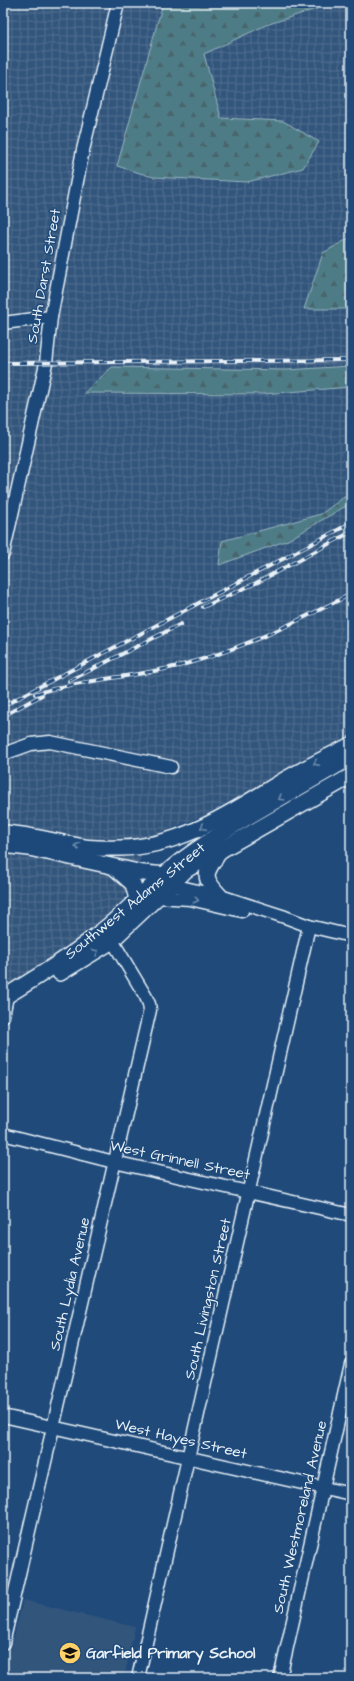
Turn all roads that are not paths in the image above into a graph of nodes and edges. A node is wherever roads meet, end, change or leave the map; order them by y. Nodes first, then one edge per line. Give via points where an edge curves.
1 (118, 3) edge
2 (51, 317) junction
3 (3, 323) edge
4 (3, 554) edge
5 (351, 745) edge
6 (3, 754) edge
7 (351, 757) edge
8 (171, 767) dead end
9 (351, 776) edge
10 (3, 833) edge
11 (3, 845) edge
12 (220, 850) junction
13 (114, 867) junction
14 (166, 880) junction
15 (220, 896) junction
16 (158, 897) junction
17 (138, 898) junction
18 (309, 926) junction
19 (351, 936) edge
20 (112, 940) junction
21 (4, 1005) edge
22 (3, 1134) edge
23 (114, 1162) junction
24 (249, 1191) junction
25 (351, 1215) edge
26 (351, 1364) edge
27 (3, 1416) edge
28 (54, 1427) junction
29 (189, 1457) junction
30 (323, 1487) junction
31 (351, 1494) edge
32 (3, 1643) edge
33 (138, 1678) edge
34 (280, 1678) edge

1 - 2 street, South Darst Street via 83,150
2 - 3 street
2 - 4 street, South Darst Street via 46,363
5 -> 10 main road via 213,822 161,843 140,847 83,847
6 - 8 street via 31,744 50,742
7 -> 14 main road, Southwest Adams Street via 222,833
9 - 12 main road, Southwest Adams Street
11 - 13 main road, Southwest Adams Street via 29,848
12 - 14 main road, Southwest Adams Street
12 - 15 main road via 207,877 209,884
13 - 14 main road, Southwest Adams Street via 152,874
13 - 17 main road via 133,884
14 - 15 street
14 - 16 main road, Southwest Adams Street
14 - 17 main road, Southwest Adams Street
15 - 18 street
16 -> 18 street via 190,899
16 - 20 main road, Southwest Adams Street
17 - 21 main road, Southwest Adams Street via 104,930
18 - 19 street
18 - 24 street, South Livingston Street
21 -> 20 main road, Southwest Adams Street
20 - 23 street, South Lydia Avenue via 150,1006
22 - 23 street, West Grinnell Street
23 - 24 street, West Grinnell Street
23 - 28 street, South Lydia Avenue
24 - 25 street, West Grinnell Street
24 - 29 street, South Livingston Street
26 - 30 street, South Westmoreland Avenue
27 - 28 street, West Hayes Street
28 - 29 street, West Hayes Street
28 - 32 street, South Lydia Avenue
29 - 30 street, West Hayes Street
29 - 33 street, South Livingston Street
30 - 31 street, West Hayes Street
30 - 34 street, South Westmoreland Avenue

